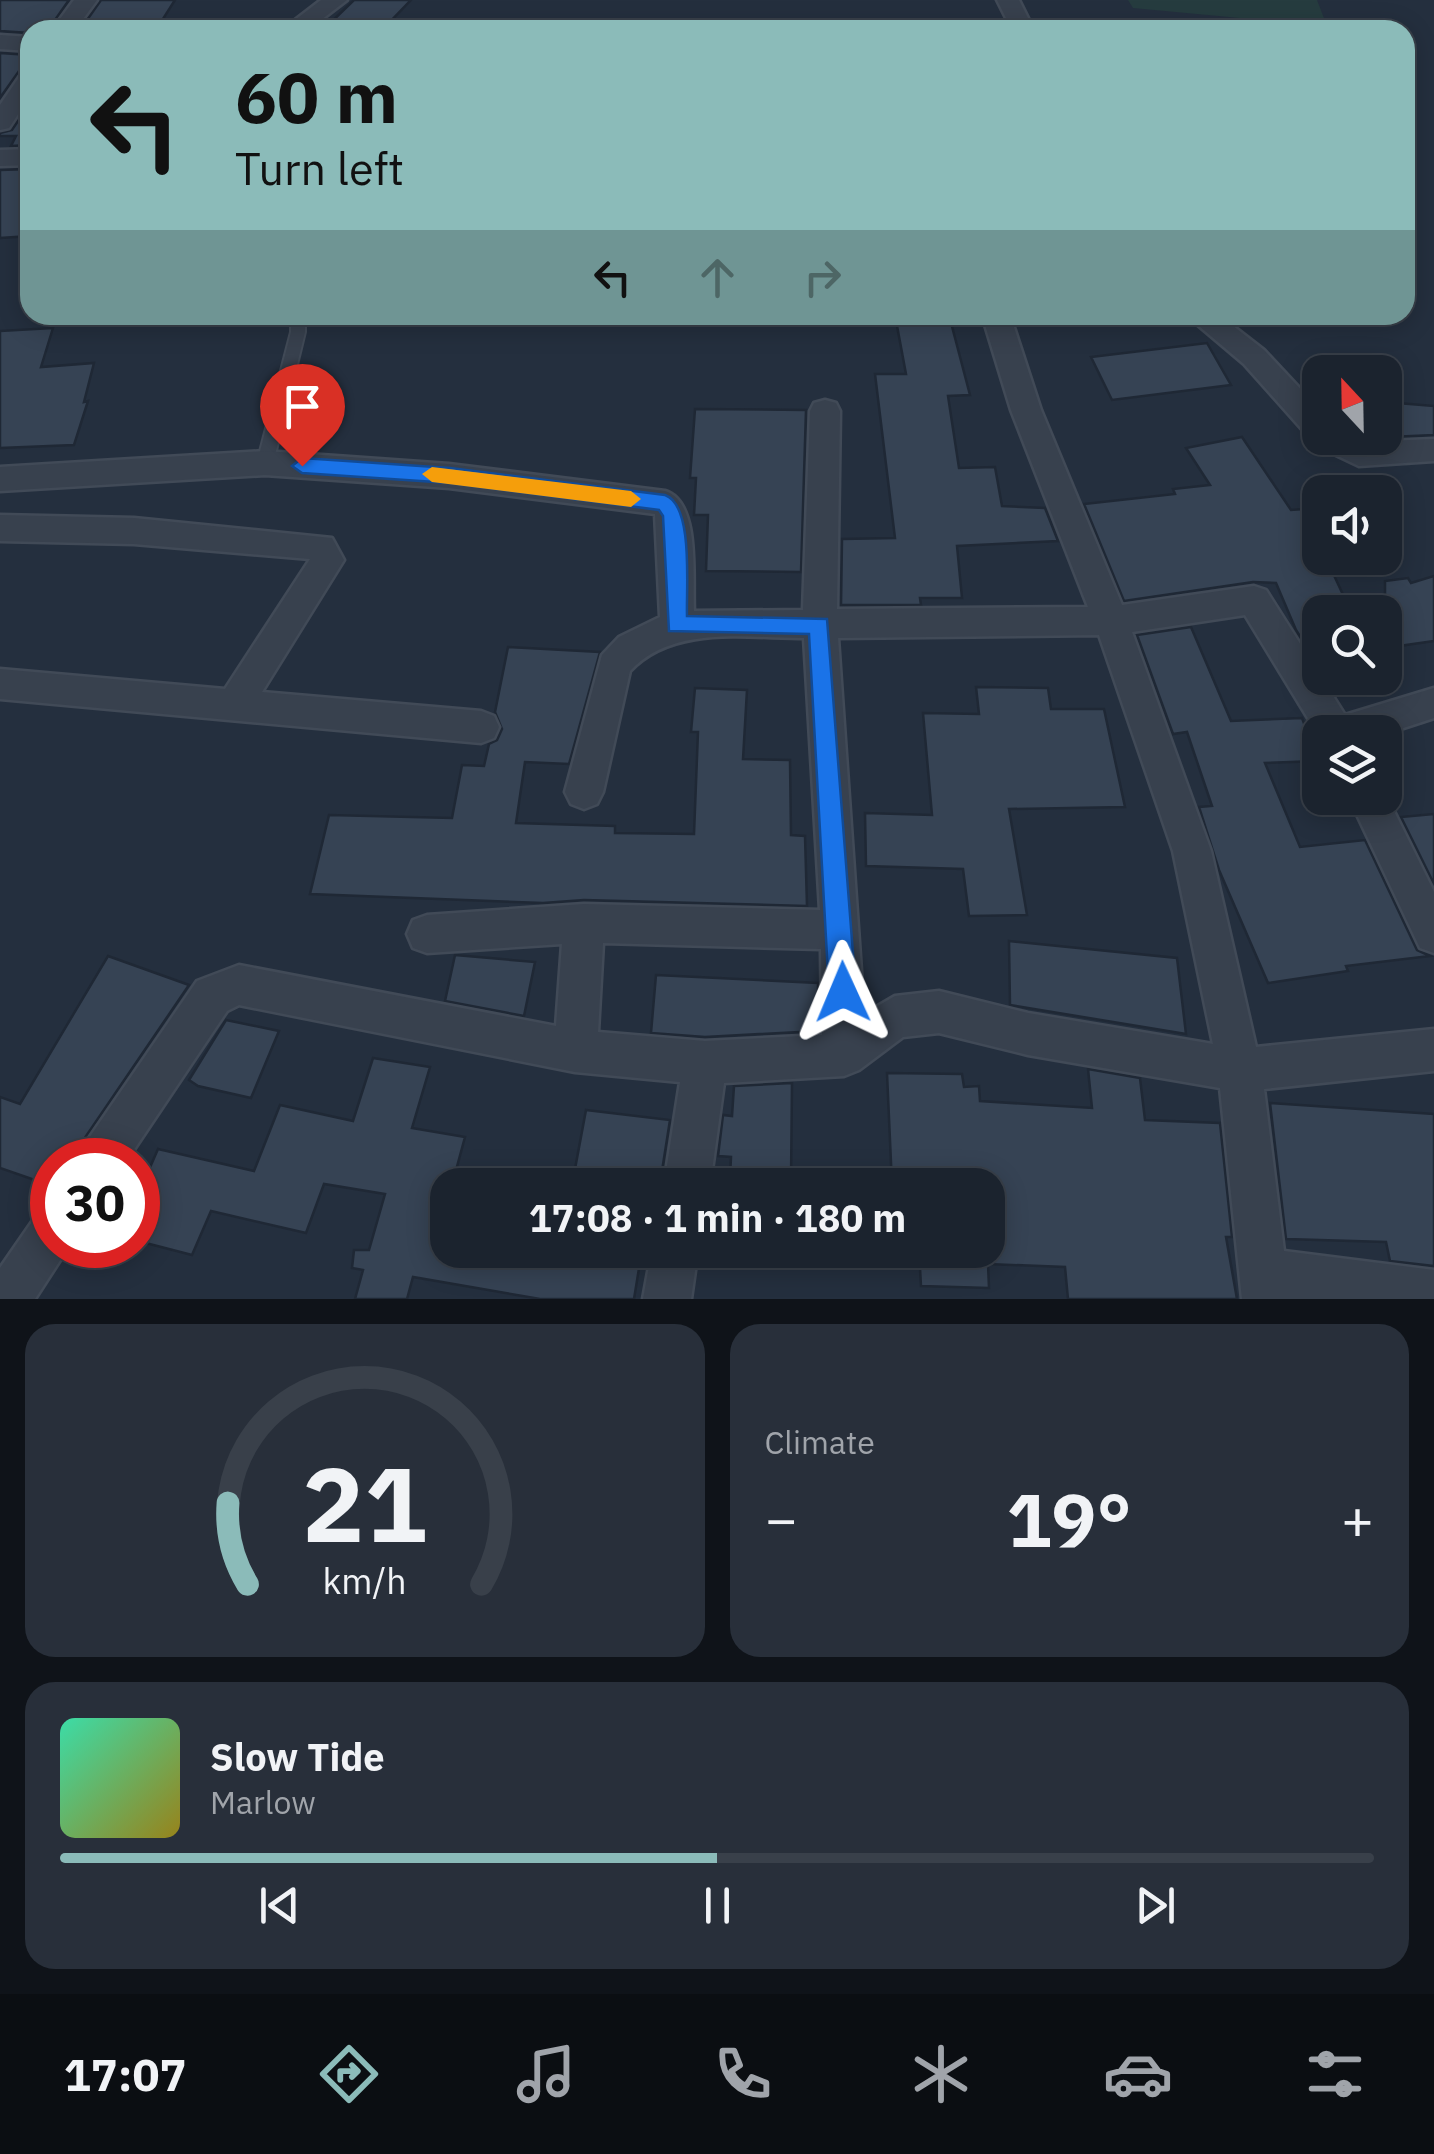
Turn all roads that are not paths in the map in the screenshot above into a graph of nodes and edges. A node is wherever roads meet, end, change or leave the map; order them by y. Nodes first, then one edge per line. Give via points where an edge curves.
1 (86, 0) edge
2 (336, 0) edge
3 (71, 20) edge
4 (307, 20) edge
5 (20, 93) edge
6 (0, 123) edge
7 (298, 325) edge
8 (999, 325) edge
9 (1213, 325) edge
10 (1302, 410) edge
11 (825, 411) dead end
12 (1434, 450) edge
13 (1402, 452) edge
14 (265, 463) junction
15 (0, 479) edge
16 (0, 528) edge
17 (1111, 621) junction
18 (676, 625) junction
19 (820, 625) junction
20 (0, 684) edge
21 (1434, 703) edge
22 (233, 706) junction
23 (1327, 715) edge
24 (1394, 715) edge
25 (481, 728) dead end
26 (584, 792) dead end
27 (1376, 815) edge
28 (584, 923) junction
29 (841, 930) junction
30 (427, 934) dead end
31 (1434, 934) edge
32 (1434, 1050) edge
33 (575, 1051) junction
34 (844, 1055) junction
35 (705, 1063) junction
36 (1240, 1070) junction
37 (116, 1138) edge
38 (689, 1168) edge
39 (30, 1265) edge
40 (673, 1268) edge
41 (1264, 1286) edge
42 (1434, 1294) edge
43 (7, 1299) edge
44 (667, 1299) edge

1 - 3 street
2 - 4 street
5 - 6 street
7 - 14 lane
8 - 17 street
9 - 10 street via 1254,357
11 - 19 street
12 - 13 street
14 - 15 street
14 - 18 street via 450,476 665,503 674,514
16 - 22 street via 320,547 327,560
17 - 19 street
17 - 23 street via 1254,600
17 - 36 street via 1192,850
18 - 19 street
18 - 26 street via 631,647 614,666
19 - 29 street
20 - 22 street
21 - 24 street
22 - 25 street
27 - 31 street
28 - 29 street
28 - 30 street
28 - 33 street
29 - 34 street
32 - 36 street
33 - 35 street
33 - 37 street via 239,985 212,996
34 - 35 street
34 - 36 street via 895,1017 940,1012
35 - 38 street
36 - 41 street
39 - 43 street
40 - 44 street
41 - 42 street

